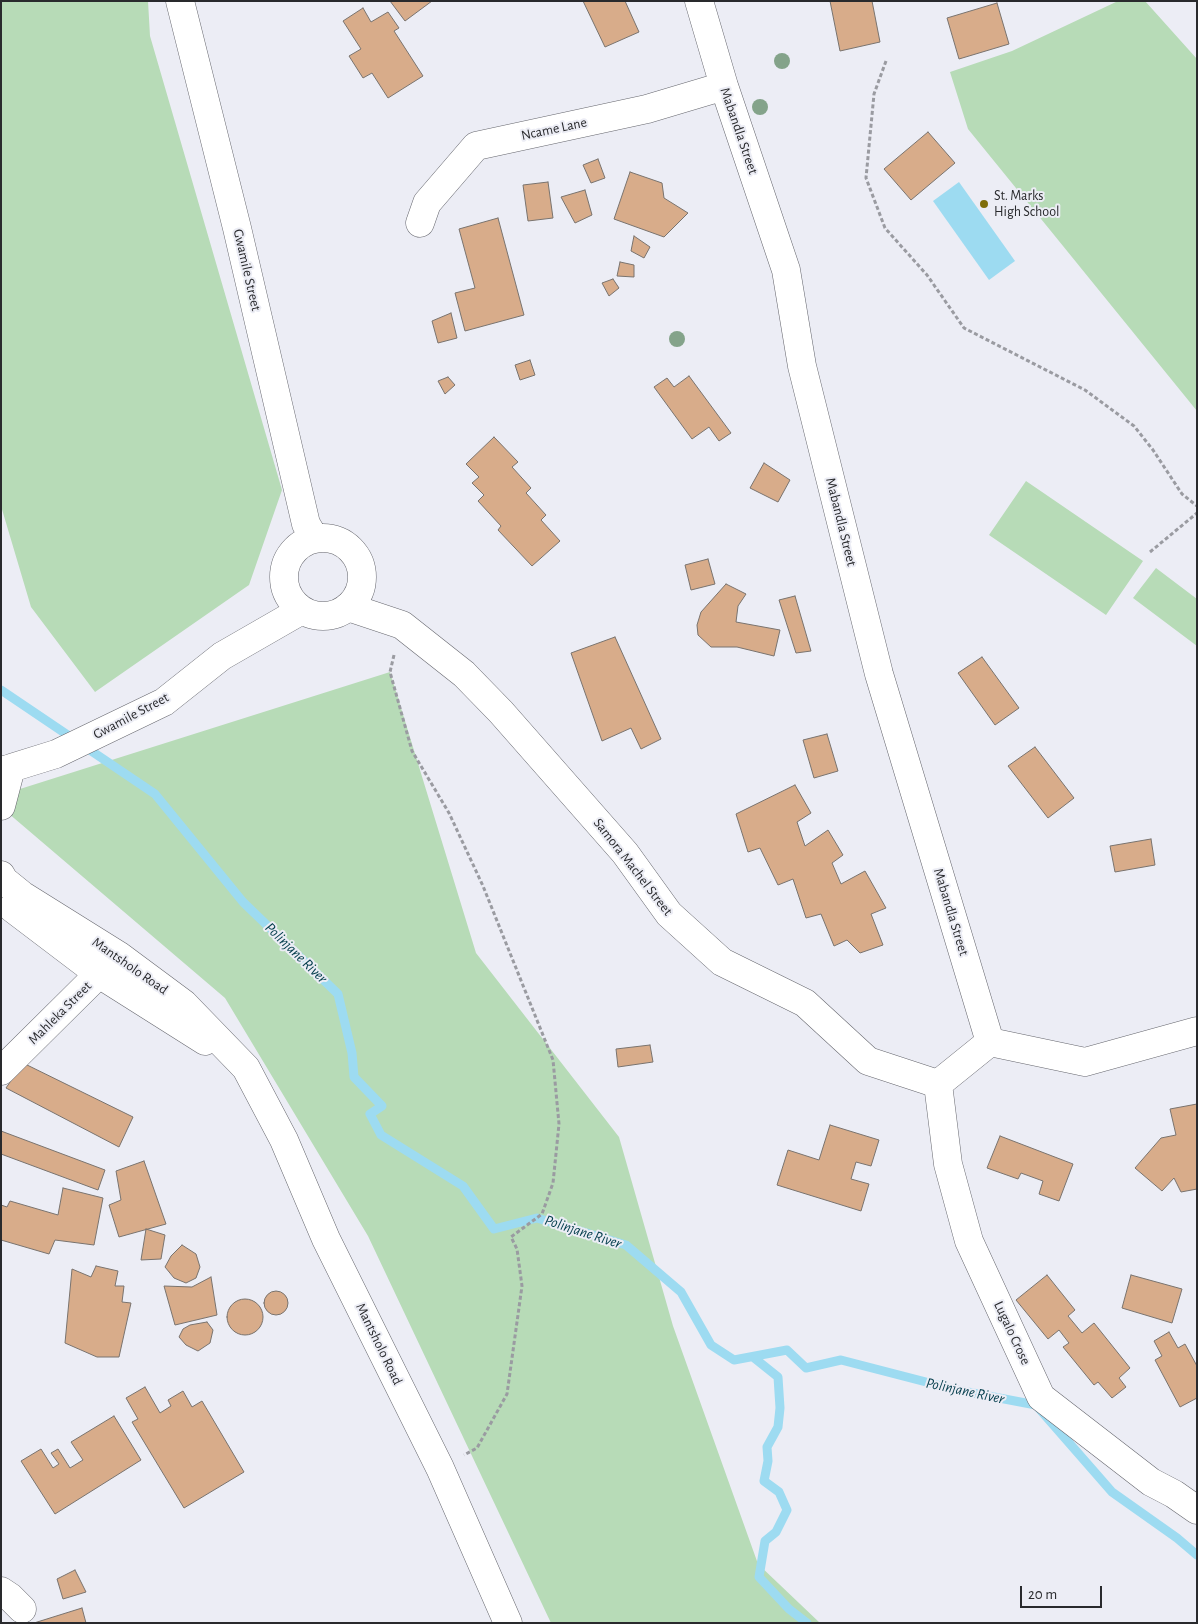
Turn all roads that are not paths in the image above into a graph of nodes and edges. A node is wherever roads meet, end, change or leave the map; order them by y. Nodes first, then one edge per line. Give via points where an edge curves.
1 (180, 1) edge
2 (699, 1) edge
3 (724, 86) junction
4 (420, 223) dead end
5 (314, 539) junction
6 (348, 607) junction
7 (302, 610) junction
8 (6, 769) edge
9 (1, 806) edge
10 (2, 883) edge
11 (109, 965) junction
12 (1197, 1030) edge
13 (990, 1042) junction
14 (1, 1071) edge
15 (938, 1084) junction
16 (1185, 1492) edge
17 (1197, 1510) edge
18 (1, 1591) edge
19 (22, 1609) dead end
20 (508, 1623) edge

1 - 5 street, Gwamile Street via 306,524
2 - 3 street, Mabandla Street
3 - 4 street, Ncame Lane via 646,109 476,146 427,203
3 - 13 street, Mabandla Street via 786,270 802,366 878,674
5 - 6 street via 328,538 340,542 358,560 361,586
5 - 7 street via 293,552 286,564 286,589
6 - 7 street via 325,616
6 - 15 street, Samora Machel Street via 402,626 464,674 625,852 669,914 722,962 805,1003 868,1061
7 - 8 street, Gwamile Street via 222,656 164,702 56,754
8 - 9 street
10 - 11 street, Mantsholo Road via 22,895
11 - 14 street, Mahleka Street
11 - 20 street, Mantsholo Road via 246,1068 284,1140 326,1239 440,1468
12 - 13 street via 1085,1062
13 - 15 street
15 - 16 street, Lugalo Crose via 948,1164 969,1240 1041,1397 1151,1482
16 - 17 street, Lugalo Crose
18 - 19 street

